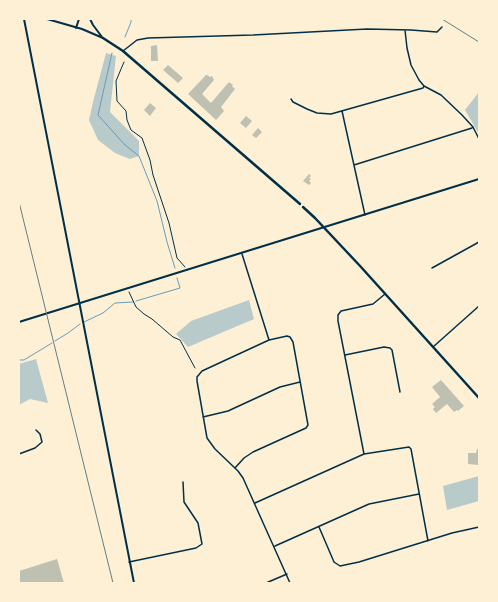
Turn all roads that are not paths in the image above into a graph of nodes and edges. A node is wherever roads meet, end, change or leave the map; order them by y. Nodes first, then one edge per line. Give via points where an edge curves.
1 (24, 19) edge
2 (46, 19) edge
3 (79, 19) edge
4 (90, 19) edge
5 (442, 27) dead end
6 (76, 28) junction
7 (405, 30) junction
8 (103, 38) junction
9 (123, 51) junction
10 (424, 86) junction
11 (291, 99) dead end
12 (342, 111) junction
13 (473, 127) junction
14 (479, 139) edge
15 (354, 165) junction
16 (479, 179) edge
17 (365, 215) junction
18 (324, 227) junction
19 (479, 242) edge
20 (242, 253) junction
21 (432, 268) dead end
22 (385, 294) junction
23 (79, 303) junction
24 (479, 306) edge
25 (19, 322) edge
26 (269, 340) junction
27 (433, 347) junction
28 (344, 355) junction
29 (300, 382) junction
30 (400, 392) dead end
31 (479, 398) edge
32 (203, 416) junction
33 (36, 430) dead end
34 (19, 454) edge
35 (364, 454) junction
36 (235, 468) junction
37 (182, 482) dead end
38 (419, 494) junction
39 (255, 503) junction
40 (319, 526) junction
41 (479, 527) edge
42 (428, 541) junction
43 (275, 546) junction
44 (129, 562) junction
45 (287, 574) junction
46 (134, 583) edge
47 (266, 583) edge
48 (290, 583) edge

1 - 23 main road
2 - 6 main road
3 - 6 main road
4 - 8 main road
5 - 7 street via 437,32
6 - 8 main road
7 - 9 street via 368,29 148,38 137,40
7 - 10 street via 411,65
8 - 9 main road
9 - 18 main road via 302,205
10 - 12 street
10 - 13 street via 441,95
11 - 12 street via 317,113 331,114
12 - 15 street
13 - 14 street
13 - 15 street
15 - 17 street
16 - 17 main road
17 - 18 main road
18 - 20 main road
18 - 22 main road
19 - 21 street
20 - 23 main road
20 - 26 street
22 - 27 main road
22 - 28 street via 372,304 340,312 338,321
23 - 25 main road
23 - 44 main road
24 - 27 street
26 - 29 street via 287,336 292,339
26 - 32 street via 200,373 197,381
27 - 31 main road
28 - 30 street via 390,348
28 - 35 street
29 - 32 street via 280,387 228,411
29 - 36 street via 307,427 253,452
32 - 36 street via 205,432 210,443
33 - 34 street via 42,442 35,448
35 - 38 street via 408,447 411,449
35 - 39 street
36 - 39 street
37 - 44 street via 184,502 198,523 202,544 196,548
38 - 40 street via 369,504
38 - 42 street
39 - 43 street
40 - 42 street via 334,562 340,566
40 - 43 street
41 - 42 street
43 - 45 street
44 - 46 main road
45 - 47 street
45 - 48 street

